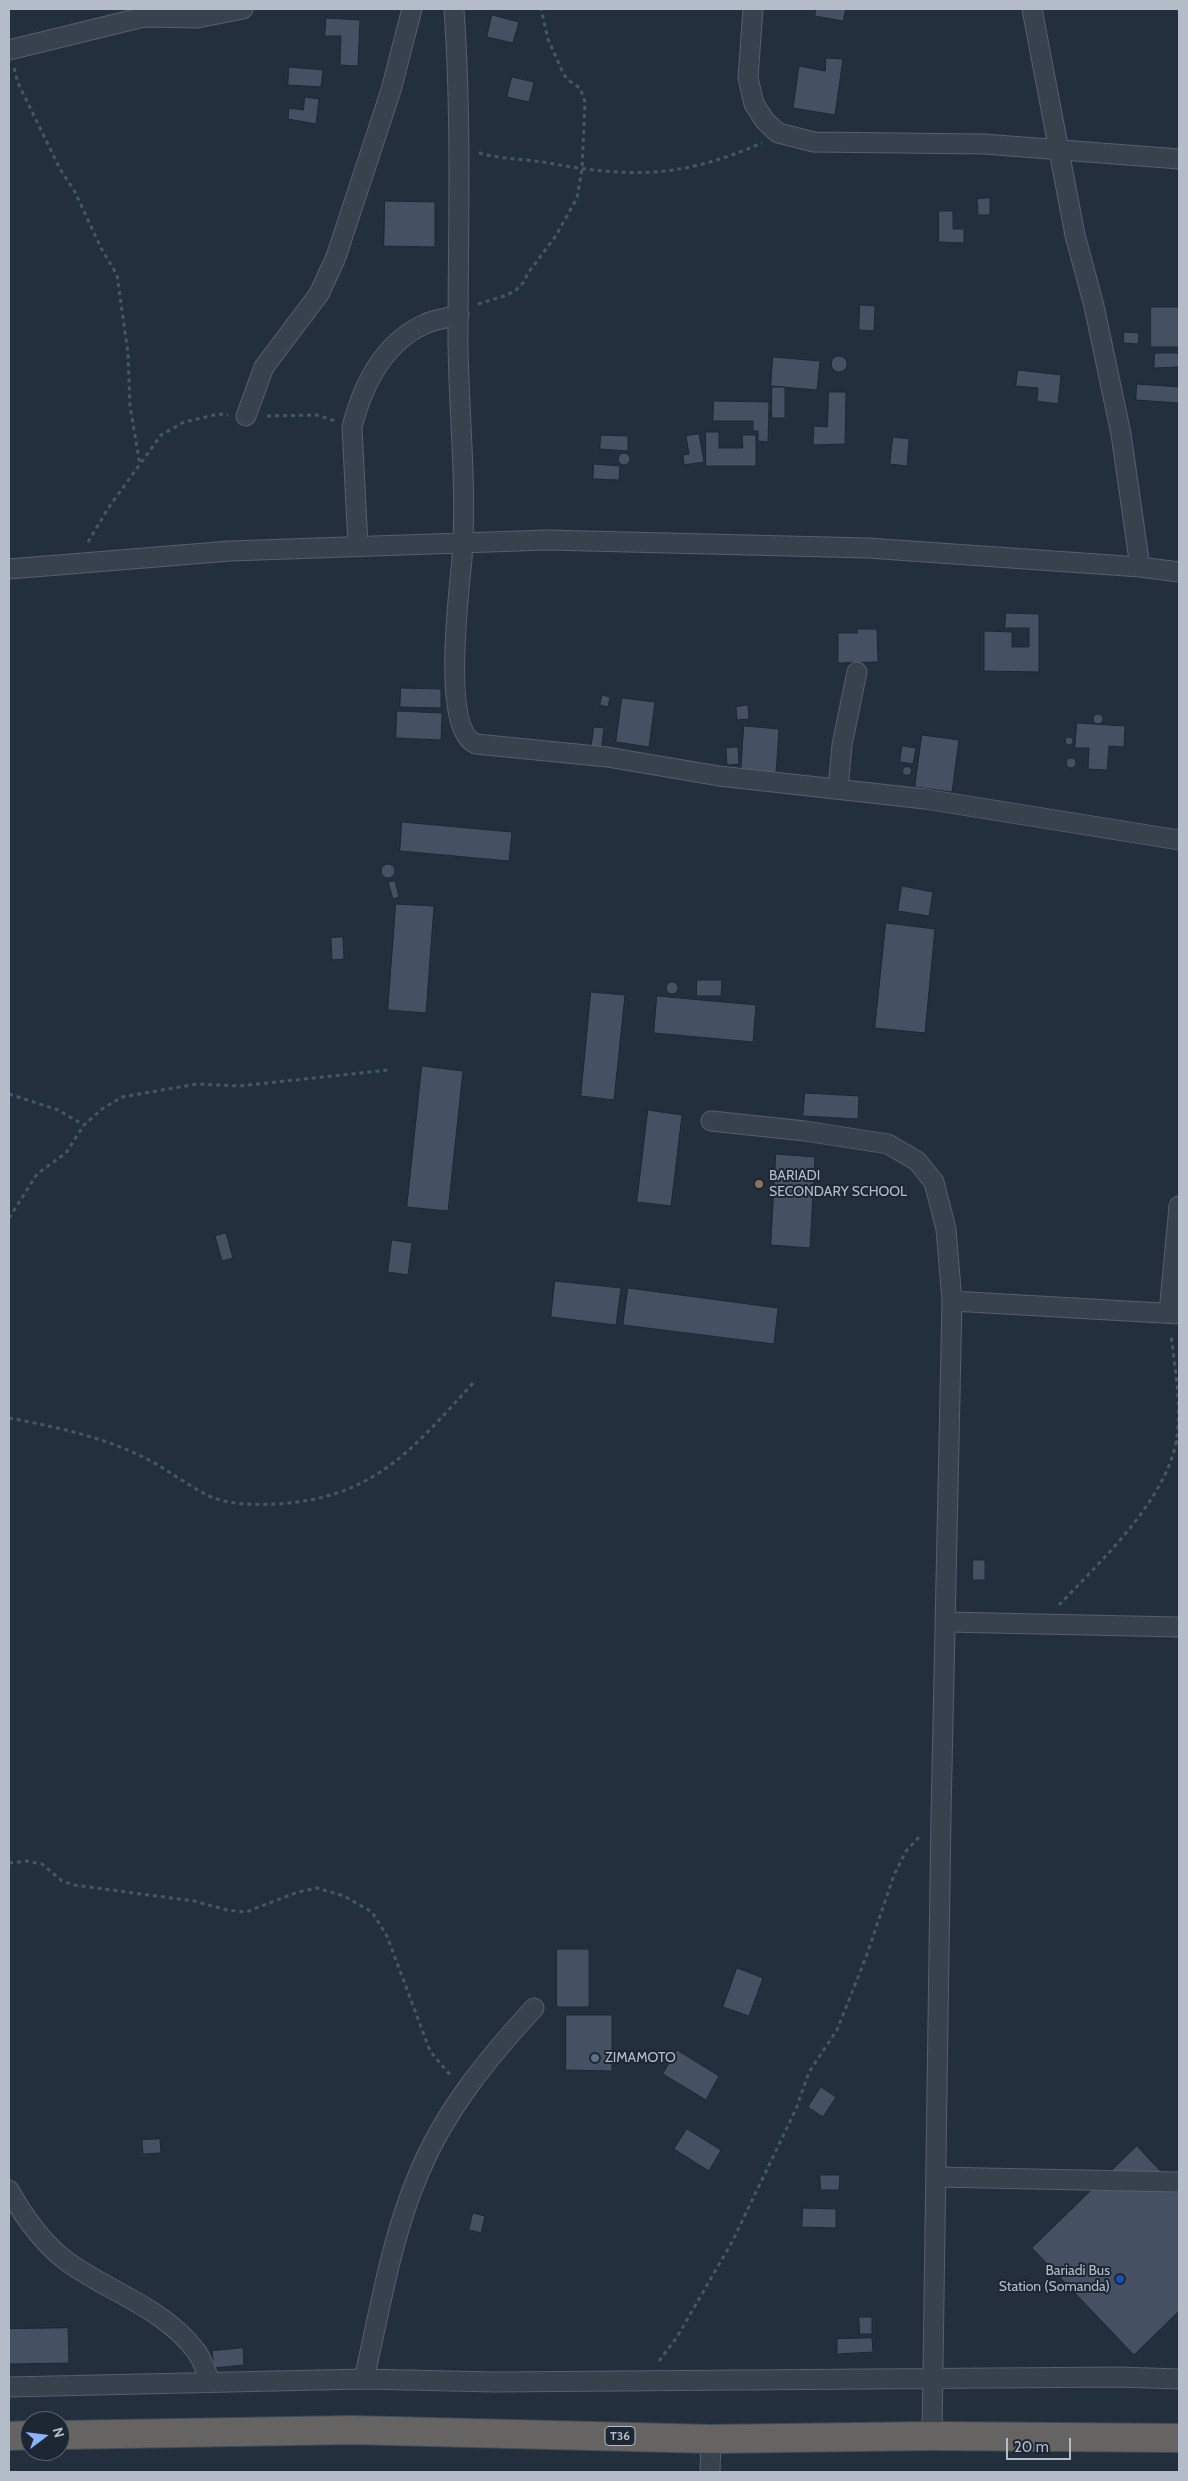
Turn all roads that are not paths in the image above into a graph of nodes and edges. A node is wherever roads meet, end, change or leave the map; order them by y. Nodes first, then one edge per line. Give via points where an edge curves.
1 (243, 9) edge
2 (412, 9) edge
3 (454, 9) edge
4 (753, 9) edge
5 (1032, 9) edge
6 (173, 13) edge
7 (126, 16) edge
8 (9, 50) edge
9 (1058, 151) junction
10 (1179, 159) edge
11 (459, 315) junction
12 (246, 416) road end
13 (463, 543) junction
14 (358, 546) junction
15 (1140, 567) junction
16 (9, 569) edge
17 (1179, 572) edge
18 (857, 672) dead end
19 (838, 788) junction
20 (1179, 840) edge
21 (711, 1121) dead end
22 (1179, 1206) edge
23 (952, 1301) junction
24 (1174, 1314) edge
25 (946, 1622) junction
26 (1179, 1627) edge
27 (534, 2008) dead end
28 (936, 2177) junction
29 (1179, 2182) edge
30 (9, 2190) edge
31 (934, 2378) junction
32 (364, 2379) junction
33 (1179, 2379) edge
34 (210, 2382) junction
35 (9, 2386) edge
36 (70, 2435) edge
37 (932, 2436) junction
38 (1179, 2438) edge
39 (711, 2439) junction
40 (710, 2472) edge

1 - 6 street via 197,18
2 - 12 street via 388,99 336,257 319,294 264,367
3 - 11 street via 459,148
4 - 9 street via 748,78 754,104 778,133 814,142 984,144
5 - 9 street
6 - 7 street
7 - 8 street
9 - 10 street
9 - 15 street via 1121,434
11 - 13 street
11 - 14 street via 426,323 384,353 356,408 352,427
13 - 14 street
13 - 15 street via 547,540 868,548
13 - 19 street via 454,626 455,674 464,734 471,742 607,757 719,776
14 - 16 street via 230,551
15 - 17 street
18 - 19 street via 842,745
19 - 20 street
21 - 23 street via 805,1130 888,1144 917,1161 934,1182 946,1229
22 - 24 street
23 - 24 street
23 - 25 street
25 - 26 street
25 - 28 street
27 - 32 street via 491,2055 453,2108 419,2172 395,2243
28 - 29 street
28 - 31 street
30 - 34 street via 38,2235 67,2262 157,2314 184,2336 198,2353
31 - 32 street via 494,2382
31 - 33 street
31 - 37 street
32 - 34 street
34 - 35 street
36 - 39 highway, T36 via 352,2430
37 - 38 highway, T36
37 - 39 highway, T36
39 - 40 street

